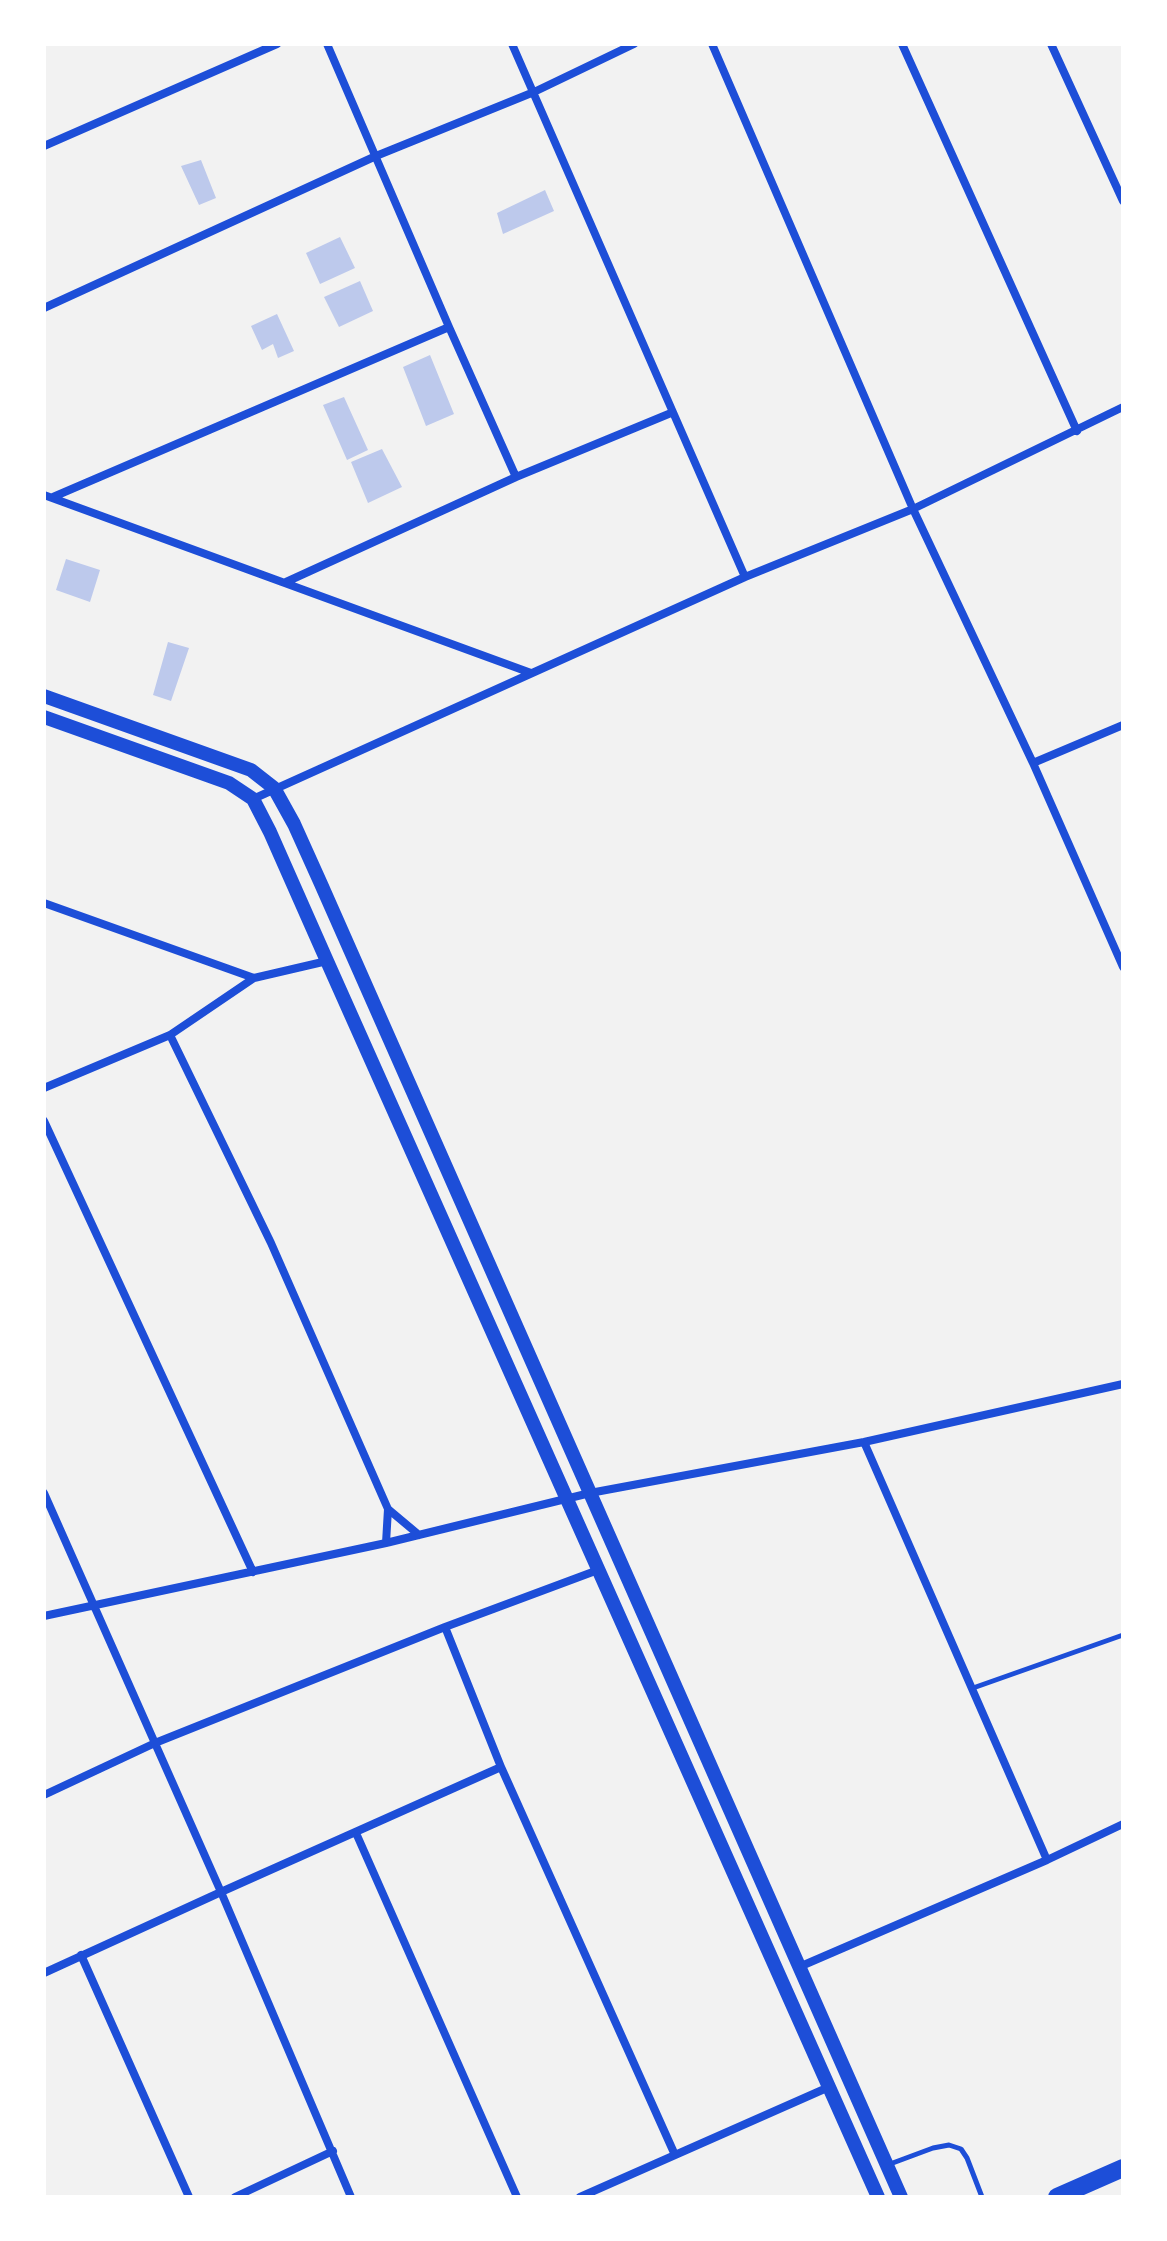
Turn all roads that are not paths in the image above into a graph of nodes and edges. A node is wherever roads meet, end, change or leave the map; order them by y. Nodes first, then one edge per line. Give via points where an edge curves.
1 (277, 44) edge
2 (327, 44) edge
3 (512, 44) edge
4 (634, 44) edge
5 (712, 44) edge
6 (902, 44) edge
7 (1051, 44) edge
8 (534, 92) junction
9 (44, 146) edge
10 (376, 156) junction
11 (1123, 201) edge
12 (44, 308) edge
13 (449, 327) junction
14 (1123, 407) edge
15 (671, 413) junction
16 (1077, 431) junction
17 (516, 477) junction
18 (49, 496) edge
19 (913, 509) junction
20 (745, 577) junction
21 (286, 582) junction
22 (531, 673) junction
23 (44, 696) edge
24 (44, 717) edge
25 (1123, 725) edge
26 (1033, 763) junction
27 (274, 788) junction
28 (253, 799) junction
29 (44, 903) edge
30 (327, 961) junction
31 (1123, 967) edge
32 (254, 978) junction
33 (170, 1035) junction
34 (44, 1088) edge
35 (44, 1121) edge
36 (1123, 1384) edge
37 (864, 1442) junction
38 (44, 1493) edge
39 (590, 1493) junction
40 (567, 1500) junction
41 (388, 1509) junction
42 (419, 1535) junction
43 (386, 1543) junction
44 (598, 1570) junction
45 (253, 1572) junction
46 (95, 1606) junction
47 (44, 1616) edge
48 (445, 1627) junction
49 (1123, 1635) edge
50 (972, 1688) junction
51 (155, 1743) junction
52 (501, 1767) junction
53 (44, 1795) edge
54 (1123, 1824) edge
55 (356, 1833) junction
56 (1047, 1860) junction
57 (221, 1892) junction
58 (81, 1955) junction
59 (799, 1967) junction
60 (44, 1973) edge
61 (829, 2087) junction
62 (333, 2151) junction
63 (675, 2155) junction
64 (887, 2165) junction
65 (1123, 2168) edge
66 (189, 2197) edge
67 (235, 2197) edge
68 (351, 2197) edge
69 (517, 2197) edge
70 (580, 2197) edge
71 (878, 2197) edge
72 (901, 2197) edge
73 (982, 2197) edge
74 (1057, 2197) edge

1 - 9 street
2 - 10 street
3 - 8 street
4 - 8 street
5 - 19 street
6 - 16 street
7 - 11 street
8 - 10 street
8 - 15 street
10 - 12 street
10 - 13 street
13 - 17 street
13 - 18 street
14 - 16 street
15 - 17 street
15 - 20 street
16 - 19 street
17 - 21 street
18 - 21 street
19 - 20 street
19 - 26 street
20 - 22 street
21 - 22 street
22 - 27 street
23 - 27 street via 251,770
24 - 28 street via 229,783
25 - 26 street
26 - 31 street
27 - 28 street
27 - 39 street
28 - 30 street
29 - 32 street
30 - 32 street
30 - 40 street
32 - 33 street
33 - 34 street
33 - 41 street via 271,1243
35 - 45 street
36 - 37 street
37 - 39 street
37 - 50 street
38 - 46 street
39 - 40 street
39 - 59 street
40 - 42 street
40 - 44 street
41 - 42 street
41 - 43 street
42 - 43 street
43 - 45 street
44 - 48 street
44 - 61 street
45 - 46 street
46 - 47 street
46 - 51 street
48 - 51 street
48 - 52 street
49 - 50 lane
50 - 56 street
51 - 53 street
51 - 57 street
52 - 55 street
52 - 63 street
54 - 56 street
55 - 57 street
55 - 69 street
56 - 59 street
57 - 58 street
57 - 62 street
58 - 60 street
58 - 66 street
59 - 64 street
61 - 63 street
61 - 71 street
62 - 67 street
62 - 68 street
63 - 70 street
64 - 72 street
64 - 73 lane via 933,2148 961,2149
65 - 74 main road

